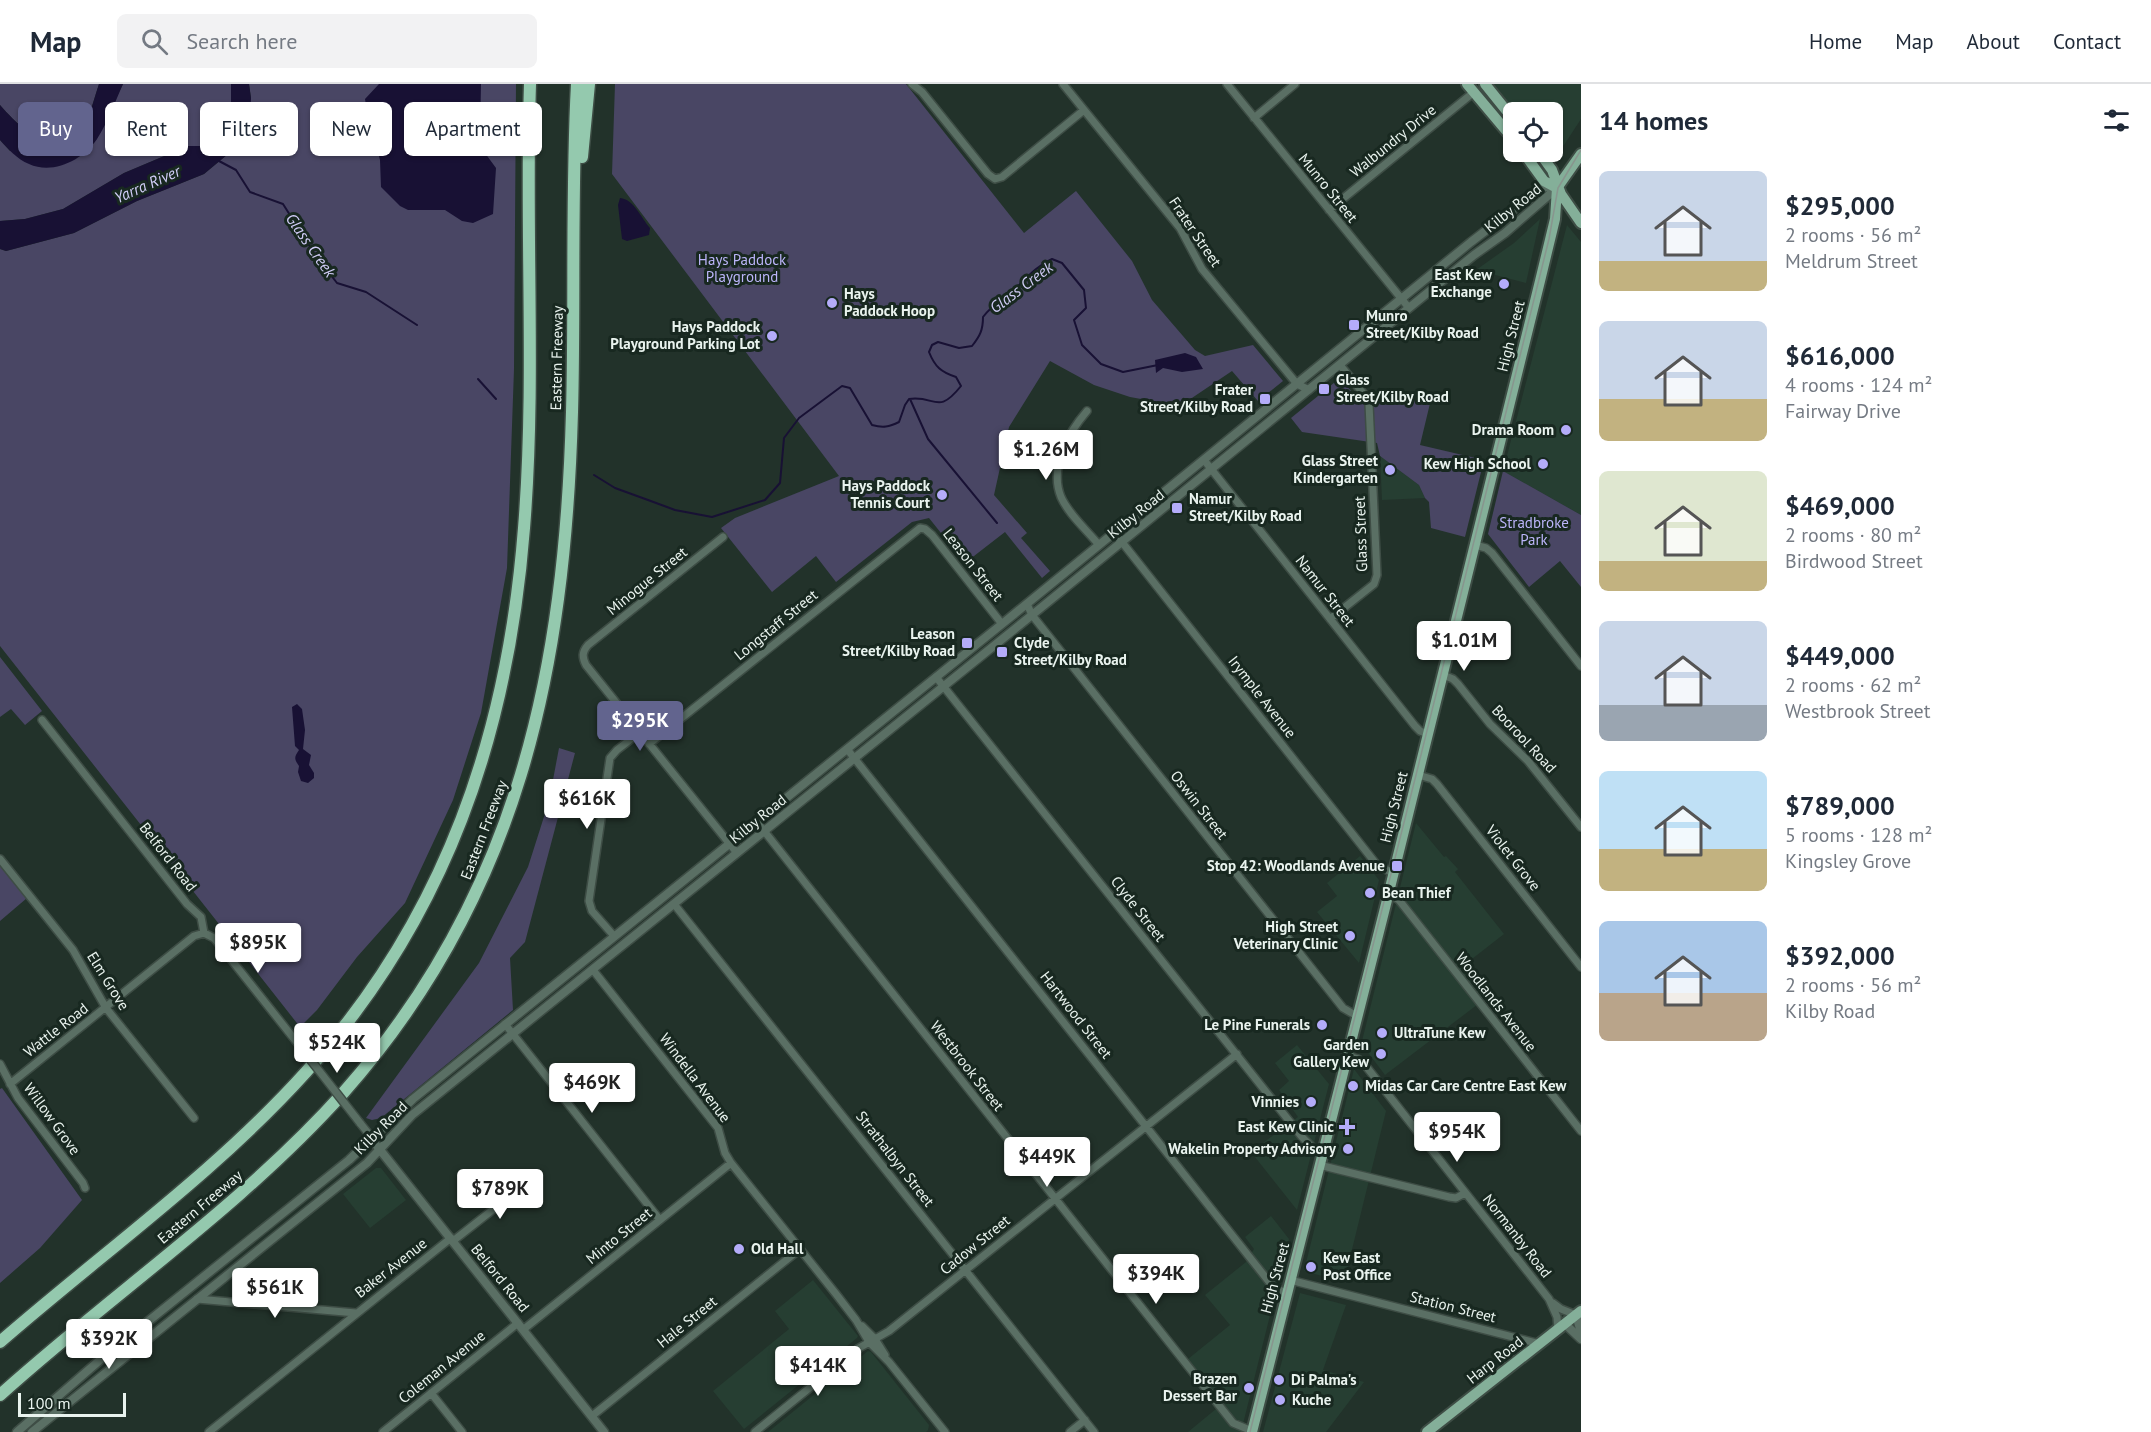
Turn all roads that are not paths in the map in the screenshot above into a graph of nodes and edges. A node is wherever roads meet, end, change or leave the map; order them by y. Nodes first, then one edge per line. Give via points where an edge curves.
1 (530, 84) edge
2 (578, 84) edge
3 (589, 84) edge
4 (912, 84) edge
5 (1063, 84) edge
6 (1227, 84) edge
7 (1295, 84) edge
8 (1485, 84) edge
9 (1471, 88) edge
10 (1503, 106) edge
11 (1084, 110) junction
12 (1254, 118) junction
13 (1503, 127) edge
14 (1581, 154) edge
15 (1530, 162) edge
16 (1546, 162) edge
17 (1537, 171) junction
18 (1557, 188) junction
19 (1516, 207) junction
20 (1329, 210) junction
21 (1522, 218) junction
22 (1581, 223) edge
23 (573, 253) junction
24 (1401, 299) junction
25 (1409, 308) junction
26 (1340, 365) junction
27 (1296, 384) junction
28 (1309, 390) junction
29 (1088, 411) dead end
30 (1204, 460) junction
31 (1212, 469) junction
32 (920, 528) joint
33 (1114, 532) junction
34 (723, 537) dead end
35 (1122, 542) junction
36 (1099, 545) junction
37 (1475, 545) junction
38 (1027, 604) junction
39 (1032, 615) junction
40 (1330, 619) junction
41 (1002, 624) junction
42 (1581, 666) edge
43 (1443, 675) junction
44 (936, 677) junction
45 (945, 686) junction
46 (42, 720) dead end
47 (640, 732) junction
48 (1428, 734) junction
49 (650, 744) junction
50 (847, 749) junction
51 (855, 759) junction
52 (1418, 775) junction
53 (757, 822) junction
54 (1581, 827) edge
55 (764, 831) junction
56 (729, 844) junction
57 (737, 853) junction
58 (0, 858) edge
59 (1393, 873) junction
60 (1388, 893) junction
61 (674, 903) junction
62 (204, 933) junction
63 (614, 936) junction
64 (1581, 967) edge
65 (593, 970) junction
66 (106, 1008) junction
67 (1357, 1016) junction
68 (505, 1024) junction
69 (513, 1034) junction
70 (1237, 1054) junction
71 (1347, 1056) junction
72 (0, 1064) edge
73 (10, 1084) junction
74 (194, 1118) dead end
75 (1146, 1126) junction
76 (1581, 1131) edge
77 (372, 1138) junction
78 (380, 1150) junction
79 (1322, 1153) junction
80 (731, 1162) junction
81 (1319, 1165) junction
82 (532, 1179) dead end
83 (85, 1188) dead end
84 (1465, 1193) junction
85 (1055, 1198) junction
86 (660, 1220) junction
87 (274, 1221) junction
88 (282, 1231) junction
89 (452, 1240) junction
90 (800, 1249) junction
91 (965, 1270) junction
92 (1290, 1280) junction
93 (1287, 1293) junction
94 (177, 1298) junction
95 (197, 1299) junction
96 (1549, 1299) junction
97 (185, 1308) junction
98 (356, 1313) junction
99 (1578, 1313) edge
100 (521, 1326) junction
101 (1562, 1327) junction
102 (1581, 1332) edge
103 (1581, 1339) edge
104 (872, 1341) junction
105 (0, 1342) edge
106 (1540, 1344) junction
107 (431, 1393) junction
108 (0, 1395) edge
109 (592, 1416) junction
110 (1085, 1420) junction
111 (942, 1431) edge
112 (17, 1432) edge
113 (32, 1432) edge
114 (209, 1432) edge
115 (383, 1432) edge
116 (462, 1432) edge
117 (604, 1432) edge
118 (754, 1432) edge
119 (1070, 1432) edge
120 (1094, 1432) edge
121 (1252, 1432) edge
122 (1427, 1432) edge

1 - 105 highway, Eastern Freeway via 528,455 521,563 497,710 460,825 426,899 386,968 357,1011 307,1071 214,1162
2 - 23 highway, Eastern Freeway
3 - 23 highway
4 - 11 street via 994,179 1002,177
5 - 11 street, Frater Street
6 - 12 street, Munro Street
7 - 12 street
8 - 10 main road
9 - 13 main road
9 - 20 street, Walbundry Drive
11 - 27 street, Frater Street via 1180,228 1202,269
12 - 20 street, Munro Street
14 - 18 main road
15 - 17 main road
16 - 18 main road
17 - 18 main road via 1546,183
17 - 19 street via 1534,185
18 - 19 street, Kilby Road via 1542,188
18 - 21 street, Kilby Road
18 - 22 main road
18 - 37 main road, High Street via 1551,239
19 - 21 street
19 - 24 street, Kilby Road
20 - 24 street, Munro Street
21 - 25 street, Kilby Road
23 - 108 highway, Eastern Freeway via 568,498 551,653 522,773 502,832 470,904 410,1007 327,1110 253,1183
24 - 25 street, Munro Street
24 - 27 street, Kilby Road
25 - 26 street, Kilby Road
26 - 28 street, Kilby Road
26 - 40 street, Glass Street via 1369,404 1377,575 1374,584
27 - 28 street, Frater Street
27 - 30 street, Kilby Road
28 - 31 street, Kilby Road
29 - 36 street via 1064,446 1058,483 1065,504
30 - 31 street, Namur Street
30 - 33 street, Kilby Road
31 - 35 street, Kilby Road
31 - 40 street, Namur Street
32 - 41 street, Leason Street via 932,534
32 - 49 street, Longstaff Street
33 - 35 street, Irymple Avenue
33 - 36 street, Kilby Road
34 - 47 street, Minogue Street via 583,653 586,665
35 - 39 street, Kilby Road
35 - 59 street, Irymple Avenue via 1377,865
36 - 38 street, Kilby Road
37 - 42 street via 1492,553
37 - 43 main road, High Street
38 - 39 street, Oswin Street
38 - 41 street, Kilby Road
39 - 45 street, Kilby Road
39 - 67 street, Oswin Street via 1343,1008
40 - 48 street, Namur Street via 1415,726
41 - 44 street, Kilby Road
43 - 48 main road, High Street
43 - 54 street, Boorool Road via 1458,684 1528,761
44 - 45 street, Clyde Street
44 - 50 street, Kilby Road
45 - 51 street, Kilby Road
45 - 70 street, Clyde Street
46 - 62 street, Belford Road via 201,917
47 - 49 street
47 - 63 street via 610,758 589,901
48 - 52 main road, High Street
49 - 56 street
50 - 51 street, Hartwood Street
50 - 53 street, Kilby Road
51 - 55 street, Kilby Road
51 - 75 street, Hartwood Street
52 - 59 main road, High Street
52 - 64 street, Violet Grove via 1437,784
53 - 55 street, Westbrook Street
53 - 56 street, Kilby Road
55 - 57 street, Kilby Road
55 - 85 street, Westbrook Street
56 - 57 street
56 - 63 street, Kilby Road
57 - 61 street, Kilby Road
58 - 66 street, Elm Grove via 73,950
59 - 60 main road, High Street
60 - 67 main road, High Street
60 - 76 street, Woodlands Avenue via 1399,900
61 - 65 street, Kilby Road
61 - 91 street, Strathalbyn Street
62 - 66 street, Wattle Road via 194,936
62 - 77 street, Belford Road, bridge via 214,938
63 - 68 street, Kilby Road
65 - 69 street, Kilby Road
65 - 80 street, Windella Avenue via 718,1128
66 - 73 street, Wattle Road
66 - 74 street, Elm Grove
67 - 71 main road, High Street
68 - 69 street
68 - 77 street, Kilby Road via 402,1108
69 - 78 street, Kilby Road via 412,1115
69 - 86 street
70 - 75 street, Cadow Street
70 - 79 street, Clyde Street via 1302,1137
71 - 79 main road, High Street
71 - 84 street, Normanby Road via 1365,1065
72 - 73 street, Willow Grove
73 - 83 street, Willow Grove
75 - 85 street, Cadow Street
75 - 93 street, Hartwood Street via 1274,1288
77 - 78 street, Belford Road
77 - 87 street, Kilby Road
78 - 88 street, Kilby Road
78 - 89 street, Belford Road
79 - 81 main road, High Street
80 - 86 street, Minto Street
80 - 90 street, Windella Avenue
81 - 84 street via 1449,1197
81 - 92 main road, High Street
82 - 89 street, Baker Avenue
84 - 96 street, Normanby Road
85 - 91 street, Cadow Street
85 - 121 street, Westbrook Street via 1233,1423
86 - 100 street, Minto Street
87 - 88 street
87 - 94 street, Kilby Road
88 - 95 street, Kilby Road
89 - 98 street, Baker Avenue
89 - 100 street, Belford Road
90 - 104 street, Windella Avenue
90 - 109 street, Hale Street
91 - 104 street, Cadow Street
91 - 110 street, Strathalbyn Street
92 - 93 main road, High Street
92 - 106 street, Station Street
93 - 121 main road, High Street
94 - 97 street
94 - 112 street, Kilby Road
95 - 97 street, Kilby Road
95 - 98 street
96 - 99 street, Normanby Road via 1562,1309
96 - 101 street, Normanby Road
97 - 113 street, Kilby Road
98 - 114 street, Baker Avenue
99 - 101 main road, Harp Road
99 - 102 street
100 - 107 street, Coleman Avenue
100 - 109 street, Belford Road
101 - 103 street
101 - 106 main road, Harp Road
104 - 111 street, Windella Avenue
104 - 118 street, Cadow Street
106 - 122 main road, Harp Road
107 - 115 street, Coleman Avenue
107 - 116 street
109 - 117 street, Belford Road
110 - 119 street
110 - 120 street, Strathalbyn Street

